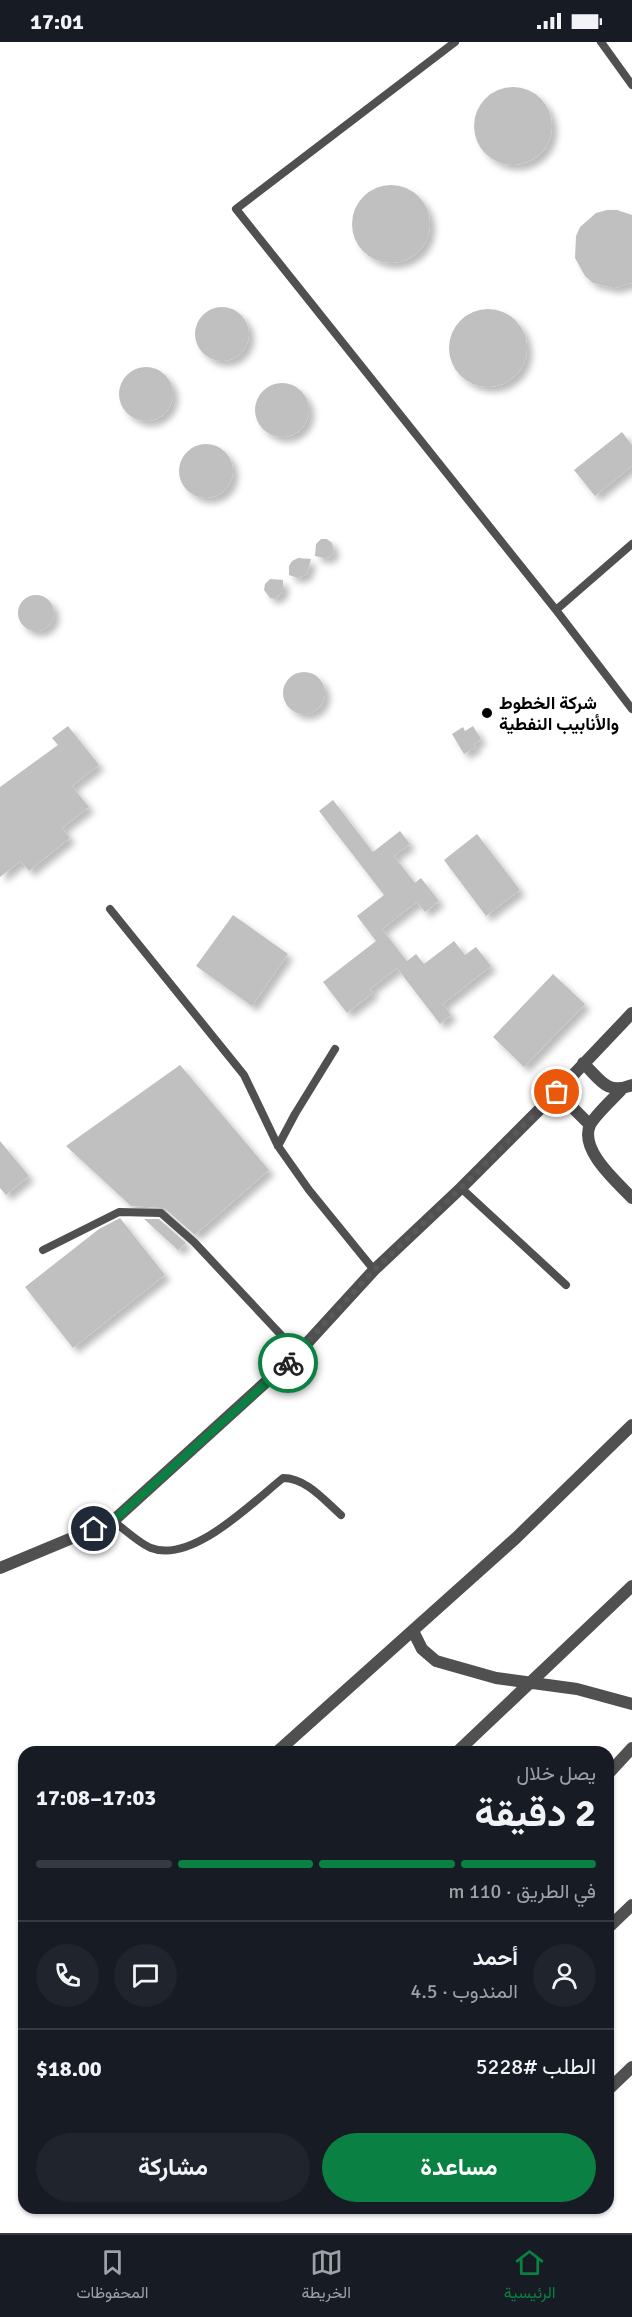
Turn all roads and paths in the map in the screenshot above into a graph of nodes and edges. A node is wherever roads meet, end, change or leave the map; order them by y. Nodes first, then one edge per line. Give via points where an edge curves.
1 (455, 42) edge
2 (601, 42) edge
3 (632, 85) edge
4 (632, 544) edge
5 (556, 610) junction
6 (632, 709) edge
7 (110, 909) dead end
8 (632, 1013) edge
9 (335, 1049) dead end
10 (583, 1063) junction
11 (626, 1087) edge
12 (557, 1092) junction
13 (590, 1125) junction
14 (278, 1146) junction
15 (461, 1188) junction
16 (632, 1198) edge
17 (43, 1250) dead end
18 (374, 1270) junction
19 (566, 1285) dead end
20 (298, 1353) junction
21 (632, 1425) edge
22 (341, 1515) dead end
23 (113, 1521) junction
24 (0, 1568) edge
25 (632, 1586) edge
26 (413, 1631) junction
27 (530, 1683) junction
28 (632, 1704) edge
29 (284, 1746) edge
30 (463, 1746) edge
31 (632, 1748) edge
32 (614, 1768) edge
33 (632, 1905) edge
34 (614, 1922) edge
35 (632, 2067) edge
36 (614, 2084) edge

1 - 5 lane via 236,209
2 - 3 lane
4 - 5 lane
5 - 6 lane
7 - 14 lane via 244,1075
8 - 10 street
9 - 14 lane
10 - 11 street via 609,1088
10 - 12 street
11 - 13 street
12 - 13 street
12 - 15 street
13 - 16 street via 589,1142 595,1157
14 - 18 lane
15 - 18 street
15 - 19 lane
17 - 20 lane via 119,1212 161,1213 194,1242
18 - 20 street
20 - 23 street
21 - 26 street
22 - 23 lane via 295,1478 283,1478 211,1536 180,1550 151,1548
23 - 24 street
25 - 27 street
26 - 27 street via 422,1649 436,1661
26 - 29 street
27 - 28 street via 577,1689
27 - 30 street
31 - 32 street
33 - 34 street
35 - 36 street

